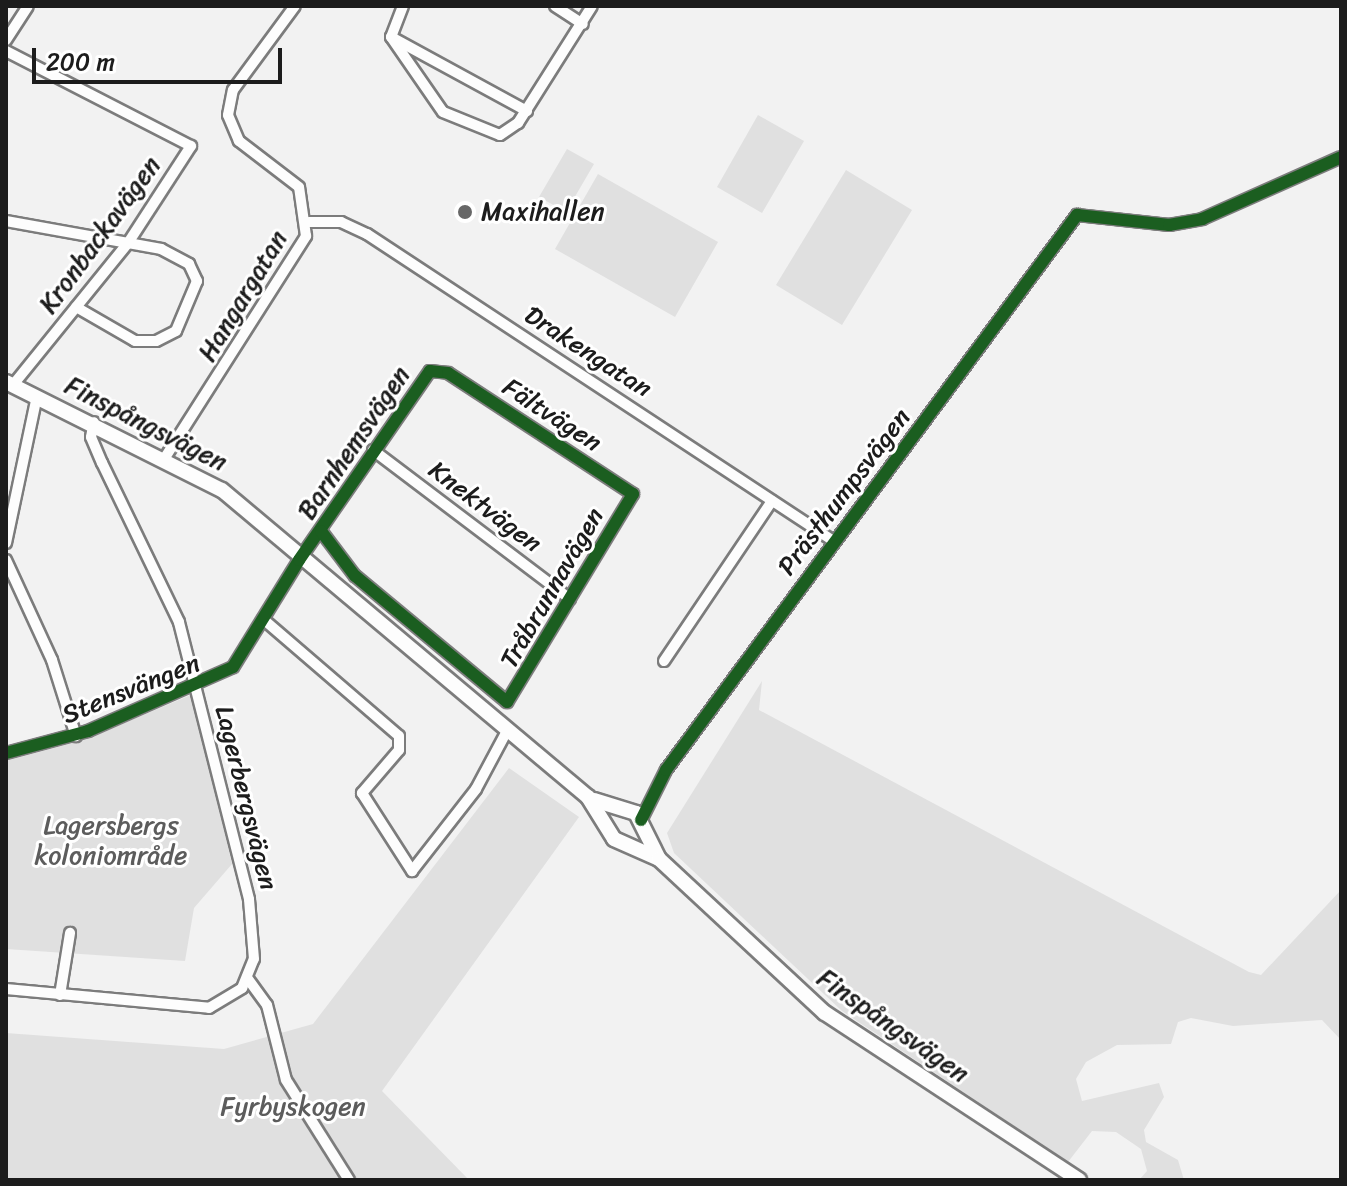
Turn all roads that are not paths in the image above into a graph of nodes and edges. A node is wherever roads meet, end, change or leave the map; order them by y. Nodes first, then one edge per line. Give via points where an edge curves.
1 (28, 6) edge
2 (295, 6) edge
3 (403, 6) edge
4 (555, 6) edge
5 (592, 6) edge
6 (583, 24) junction
7 (391, 37) junction
8 (6, 40) edge
9 (6, 51) edge
10 (527, 111) junction
11 (1341, 157) edge
12 (6, 221) edge
13 (309, 222) junction
14 (128, 243) junction
15 (76, 307) junction
16 (448, 373) joint
17 (10, 384) edge
18 (37, 396) junction
19 (94, 422) junction
20 (373, 450) junction
21 (166, 456) junction
22 (633, 494) joint
23 (772, 501) junction
24 (9, 511) edge
25 (321, 531) junction
26 (835, 542) junction
27 (6, 543) edge
28 (303, 554) junction
29 (6, 560) edge
30 (570, 599) junction
31 (263, 619) junction
32 (664, 661) dead end
33 (196, 686) junction
34 (508, 729) junction
35 (76, 736) junction
36 (6, 753) edge
37 (648, 795) junction
38 (588, 797) junction
39 (624, 810) junction
40 (641, 825) junction
41 (609, 827) junction
42 (627, 843) junction
43 (659, 859) junction
44 (70, 933) dead end
45 (248, 979) junction
46 (6, 989) edge
47 (60, 995) junction
48 (349, 1180) edge
49 (1079, 1180) edge

1 - 8 street
2 - 13 street, Hangargatan via 233,90 228,115 239,141 293,179
3 - 7 street
4 - 6 street
5 - 6 street
6 - 10 street
7 - 10 street
7 - 10 street via 434,102 457,122 500,135
9 - 14 street, Kronbackavägen via 191,146
11 - 26 street, Prästhumpsvägen via 1202,219 1169,225 1077,215
12 - 14 street
13 - 21 street, Hangargatan via 293,266
13 - 23 street, Drakengatan via 341,222 367,234
14 - 15 street, Kronbackavägen
14 - 15 street via 173,253 194,272 195,298 176,331 156,341 135,341
15 - 17 street, Kronbackavägen
16 - 20 street, Barnhemsvägen via 430,371
16 - 22 street, Fältvägen
17 - 18 main road, Finspångsvägen
18 - 19 main road, Finspångsvägen
18 - 24 street
19 - 21 main road, Finspångsvägen
19 - 33 street, Lagerbergsvägen via 93,444 168,591
20 - 25 street, Barnhemsvägen
20 - 30 street, Knektvägen
21 - 28 main road, Finspångsvägen
22 - 30 street, Tråbrunnavägen
23 - 26 street, Drakengatan
23 - 32 street
24 - 27 street
25 - 28 street, Barnhemsvägen
25 - 30 street, Tråbrunnavägen via 355,576 507,702
26 - 37 street, Prästhumpsvägen
28 - 31 street, Stensvängen
28 - 34 main road, Finspångsvägen
29 - 35 street via 52,660
31 - 33 street, Stensvängen via 233,667
31 - 34 street via 399,736 399,750 362,793 412,871 476,789
33 - 35 street, Stensvängen
33 - 45 street, Lagerbergsvägen via 249,899 254,950
34 - 38 main road, Finspångsvägen
35 - 36 street, Stensvängen
37 - 39 street, Prästhumpsvägen
37 - 40 street, Prästhumpsvägen
38 - 39 main road, Finspångsvägen
38 - 41 main road, Finspångsvägen
39 - 40 main road, Finspångsvägen
39 - 41 main road
40 - 42 main road
40 - 43 main road, Finspångsvägen
41 - 42 main road, Finspångsvägen
42 - 43 main road, Finspångsvägen
43 - 49 main road, Finspångsvägen via 825,1013
44 - 47 street
45 - 47 street via 209,1008
45 - 48 street via 267,1005 286,1080
46 - 47 street

